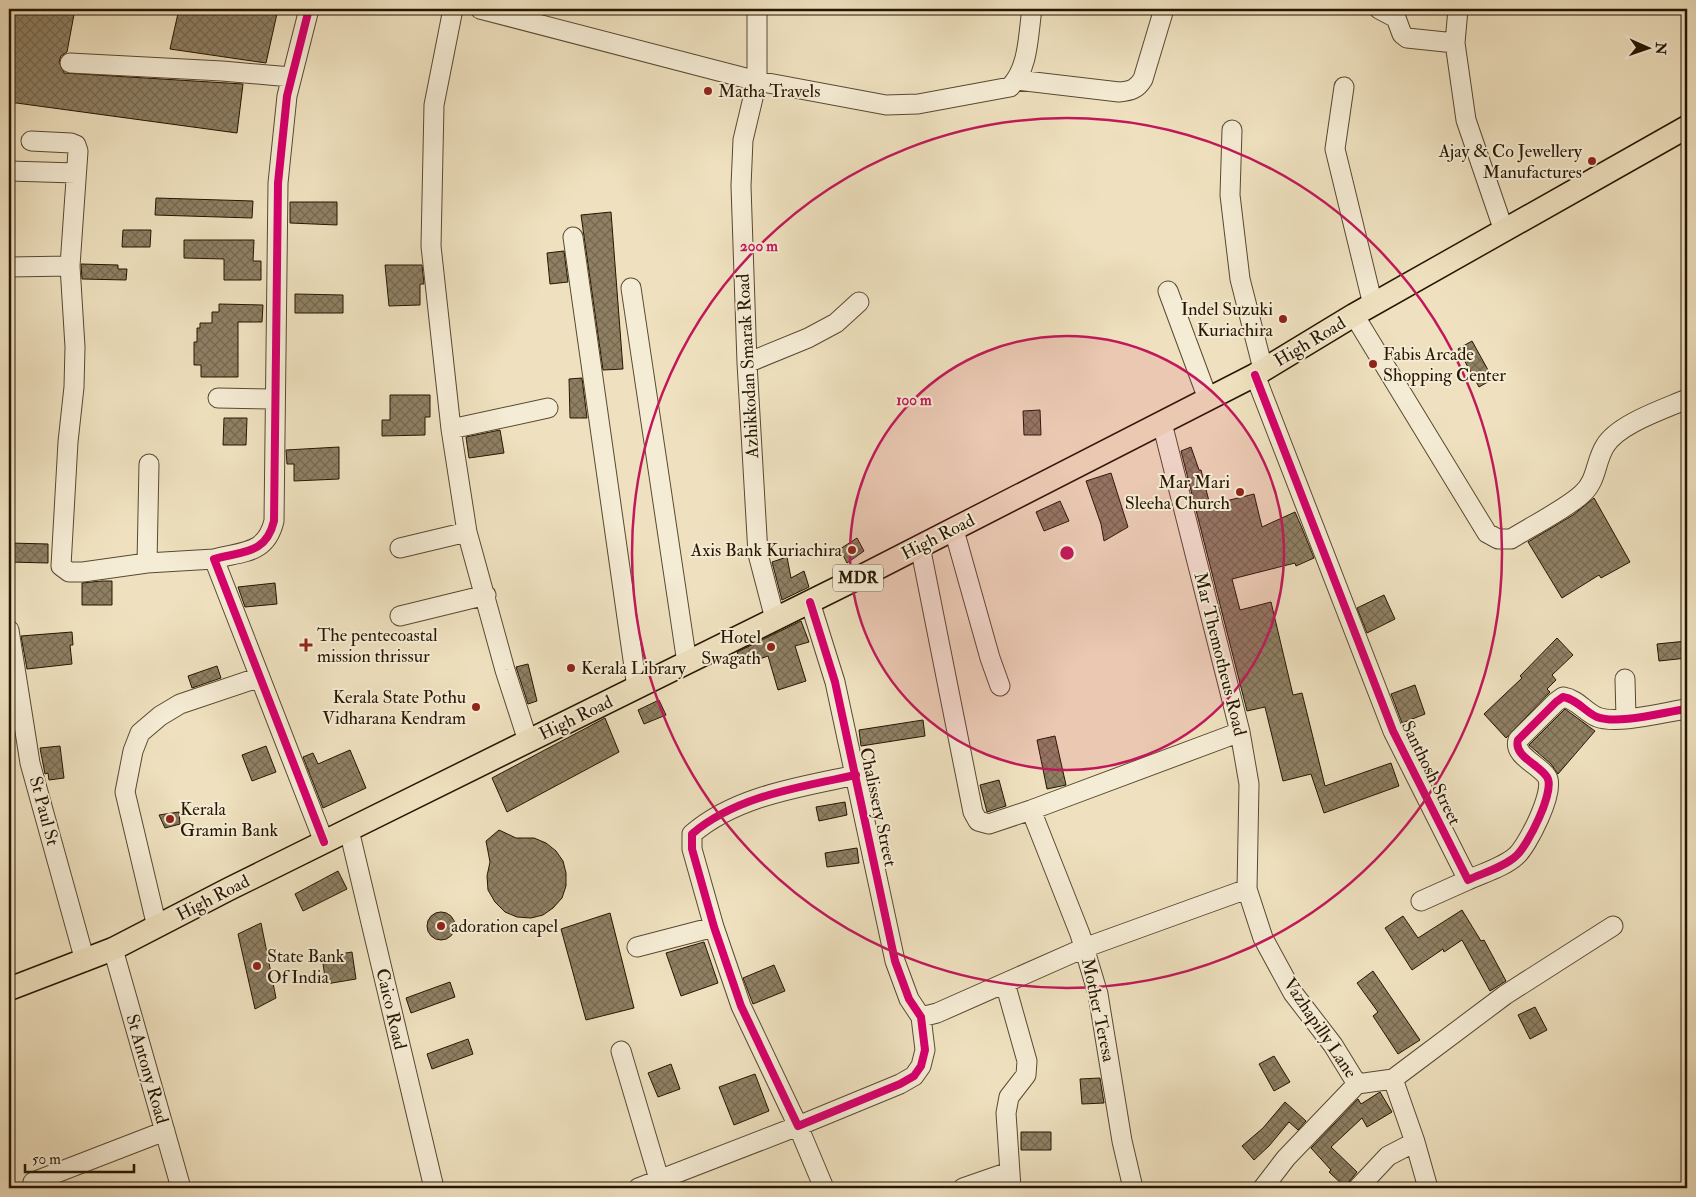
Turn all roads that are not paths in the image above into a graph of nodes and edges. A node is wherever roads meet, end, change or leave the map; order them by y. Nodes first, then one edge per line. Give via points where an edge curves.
1 (309, 9) edge
2 (453, 9) edge
3 (480, 9) edge
4 (757, 9) edge
5 (1032, 9) edge
6 (1164, 9) edge
7 (1380, 9) edge
8 (1458, 9) edge
9 (1398, 13) edge
10 (1455, 43) junction
11 (70, 63) dead end
12 (291, 77) junction
13 (1017, 80) junction
14 (757, 82) junction
15 (1344, 88) dead end
16 (1687, 127) edge
17 (1232, 130) dead end
18 (32, 141) dead end
19 (9, 170) edge
20 (76, 173) junction
21 (1504, 231) junction
22 (573, 237) dead end
23 (70, 266) junction
24 (9, 267) edge
25 (631, 288) dead end
26 (1168, 291) dead end
27 (859, 302) dead end
28 (1364, 310) junction
29 (747, 363) junction
30 (1259, 372) junction
31 (218, 398) dead end
32 (1687, 399) edge
33 (275, 400) junction
34 (1208, 400) junction
35 (548, 408) dead end
36 (1162, 423) junction
37 (451, 429) junction
38 (149, 464) dead end
39 (954, 530) junction
40 (467, 532) junction
41 (920, 546) junction
42 (400, 548) dead end
43 (214, 559) junction
44 (147, 563) junction
45 (486, 595) junction
46 (810, 602) junction
47 (400, 616) dead end
48 (775, 619) junction
49 (9, 630) edge
50 (687, 663) junction
51 (260, 677) junction
52 (1625, 679) dead end
53 (1000, 686) dead end
54 (637, 688) junction
55 (1687, 709) edge
56 (1626, 718) junction
57 (17, 728) edge
58 (1240, 732) junction
59 (528, 741) junction
60 (856, 775) junction
61 (1031, 810) junction
62 (349, 830) junction
63 (324, 842) junction
64 (1468, 880) junction
65 (1247, 889) junction
66 (1421, 901) dead end
67 (157, 926) junction
68 (1613, 926) dead end
69 (714, 927) junction
70 (637, 947) dead end
71 (1084, 948) junction
72 (113, 949) junction
73 (85, 961) junction
74 (1005, 983) junction
75 (9, 989) edge
76 (921, 1016) junction
77 (621, 1051) dead end
78 (1394, 1079) junction
79 (1357, 1084) junction
80 (798, 1126) junction
81 (165, 1130) junction
82 (1415, 1142) junction
83 (659, 1180) junction
84 (1010, 1180) edge
85 (33, 1182) dead end
86 (181, 1188) edge
87 (434, 1188) edge
88 (638, 1188) edge
89 (824, 1188) edge
90 (963, 1188) edge
91 (1133, 1188) edge
92 (1263, 1188) edge
93 (1358, 1188) edge
94 (1428, 1188) edge

1 - 12 street
2 - 37 street via 434,105 431,246
3 - 14 street
4 - 14 street, Azhikkodan Smarak Road
5 - 13 street via 1024,64
6 - 13 street via 1143,79 1129,92
7 - 9 street
8 - 10 street
9 - 10 street via 1402,34 1407,38
10 - 21 street via 1466,120
11 - 12 street
12 - 33 street via 278,183
13 - 14 street via 1010,88 918,104 886,105
14 - 29 street, Azhikkodan Smarak Road via 743,140 741,186
15 - 28 street via 1335,149
16 - 21 main road, High Road / MDR
17 - 30 street, Santhosh Street via 1230,195 1240,279
18 - 20 street via 76,146
19 - 20 street
20 - 23 street
21 - 28 main road, High Road / MDR
22 - 54 street
23 - 24 street
23 - 44 street via 75,347 61,566 69,572 83,572
25 - 50 street
26 - 34 street
27 - 29 street via 836,323
28 - 30 main road, High Road / MDR
28 - 32 street via 1487,533 1498,539 1511,540 1582,495 1592,484 1604,446 1614,436
29 - 48 street, Azhikkodan Smarak Road via 758,554
30 - 34 main road, High Road / MDR
30 - 64 street, Santhosh Street via 1393,732
31 - 33 street
33 - 43 street via 274,521 270,535 261,546
34 - 36 main road, High Road / MDR
35 - 37 street
36 - 39 main road, High Road / MDR
36 - 58 street, Mar Themotheus Road
37 - 40 street
38 - 44 street
39 - 41 main road, High Road / MDR
39 - 53 street
40 - 42 street
40 - 45 street
41 - 46 main road, High Road / MDR
41 - 61 street via 973,812 978,822 989,824
43 - 44 street
43 - 51 street
45 - 47 street
45 - 59 street
46 - 48 main road, High Road / MDR
46 - 60 street, Chalissery Street via 835,682
48 - 50 main road, High Road / MDR
49 - 57 street, St Paul St
50 - 54 main road, High Road / MDR
51 - 63 street
51 - 67 street via 180,704 140,733 125,792
52 - 56 street
54 - 59 main road, High Road / MDR
55 - 56 street
56 - 64 street via 1597,717 1570,698 1563,697 1518,740 1519,750 1547,776 1550,784 1548,794 1524,850
57 - 73 street, St Paul St via 30,763
58 - 61 street
58 - 65 street, Mar Themotheus Road via 1249,784
59 - 62 main road, High Road / MDR
60 - 69 street via 767,794 704,824 692,834 692,849
60 - 76 street, Chalissery Street via 895,961 909,999
61 - 71 street, Mother Teresa
62 - 63 main road, High Road / MDR
62 - 87 street, Caico Road
63 - 67 main road, High Road / MDR
64 - 66 street
65 - 71 street
65 - 79 street, Vazhapilly Lane via 1263,938 1293,993 1333,1045
67 - 72 main road, High Road / MDR
68 - 78 street via 1505,995
69 - 70 street
69 - 80 street via 742,1006
71 - 74 street
71 - 91 street, Mother Teresa via 1098,994
72 - 73 main road, High Road / MDR
72 - 81 street, St Antony Road
73 - 75 main road, High Road / MDR
74 - 76 street via 937,1013
74 - 84 street via 1027,1061 1026,1075 1008,1097
76 - 80 street via 925,1050 921,1066 914,1076
77 - 83 street
78 - 79 street, Vazhapilly Lane
78 - 82 street
79 - 92 street via 1286,1158
80 - 83 street
80 - 89 street
81 - 85 street
81 - 86 street, St Antony Road
82 - 93 street via 1388,1156
82 - 94 street
83 - 88 street
84 - 90 street

